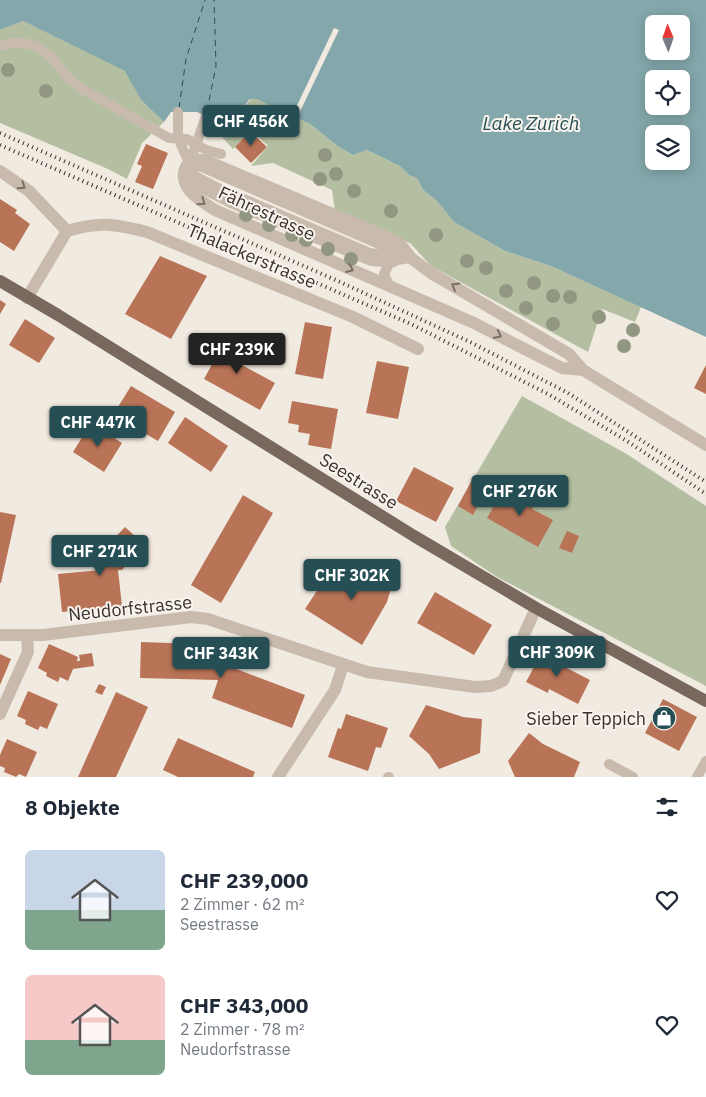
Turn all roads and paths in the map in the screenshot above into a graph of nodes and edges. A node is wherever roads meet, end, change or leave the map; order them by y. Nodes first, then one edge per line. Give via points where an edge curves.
1 (0, 46) edge
2 (178, 112) dead end
3 (206, 116) dead end
4 (178, 138) junction
5 (195, 144) junction
6 (221, 154) dead end
7 (190, 162) junction
8 (0, 171) edge
9 (67, 231) junction
10 (411, 258) junction
11 (0, 281) edge
12 (389, 286) junction
13 (27, 298) junction
14 (418, 350) dead end
15 (583, 370) junction
16 (704, 441) edge
17 (536, 608) junction
18 (0, 635) edge
19 (27, 636) junction
20 (343, 665) junction
21 (706, 701) edge
22 (0, 714) edge
23 (706, 761) edge
24 (609, 764) dead end
25 (278, 777) edge
26 (633, 777) edge
27 (697, 777) edge

1 - 4 lane via 18,43 35,46 51,56 69,79 84,90 169,138
2 - 4 lane
3 - 5 lane
4 - 5 lane
4 - 7 lane
5 - 6 lane
5 - 7 lane
7 - 10 street, Fährestrasse via 197,159 207,161 385,236 401,245
7 - 10 lane via 194,185 233,204 371,261
7 -> 12 street, Fährestrasse via 184,171 186,186 215,210
8 -> 9 street via 29,191
9 - 13 street
9 - 14 street, Thalackerstrasse via 99,224 146,232 353,317
10 - 12 lane via 389,264 384,274
15 -> 10 street, Fährestrasse via 569,354
11 - 13 main road, Seestrasse
12 -> 15 street, Fährestrasse via 474,323 562,368
13 - 17 main road, Seestrasse
15 - 16 street, Fährestrasse
17 - 20 street, Neudorfstrasse via 503,681 491,686 475,687 367,672
17 - 21 main road, Seestrasse
18 - 19 street, Neudorfstrasse
19 - 20 street, Neudorfstrasse via 191,617 208,619
19 - 22 street via 28,652
20 - 25 street via 335,690
23 - 27 lane
24 - 26 lane

